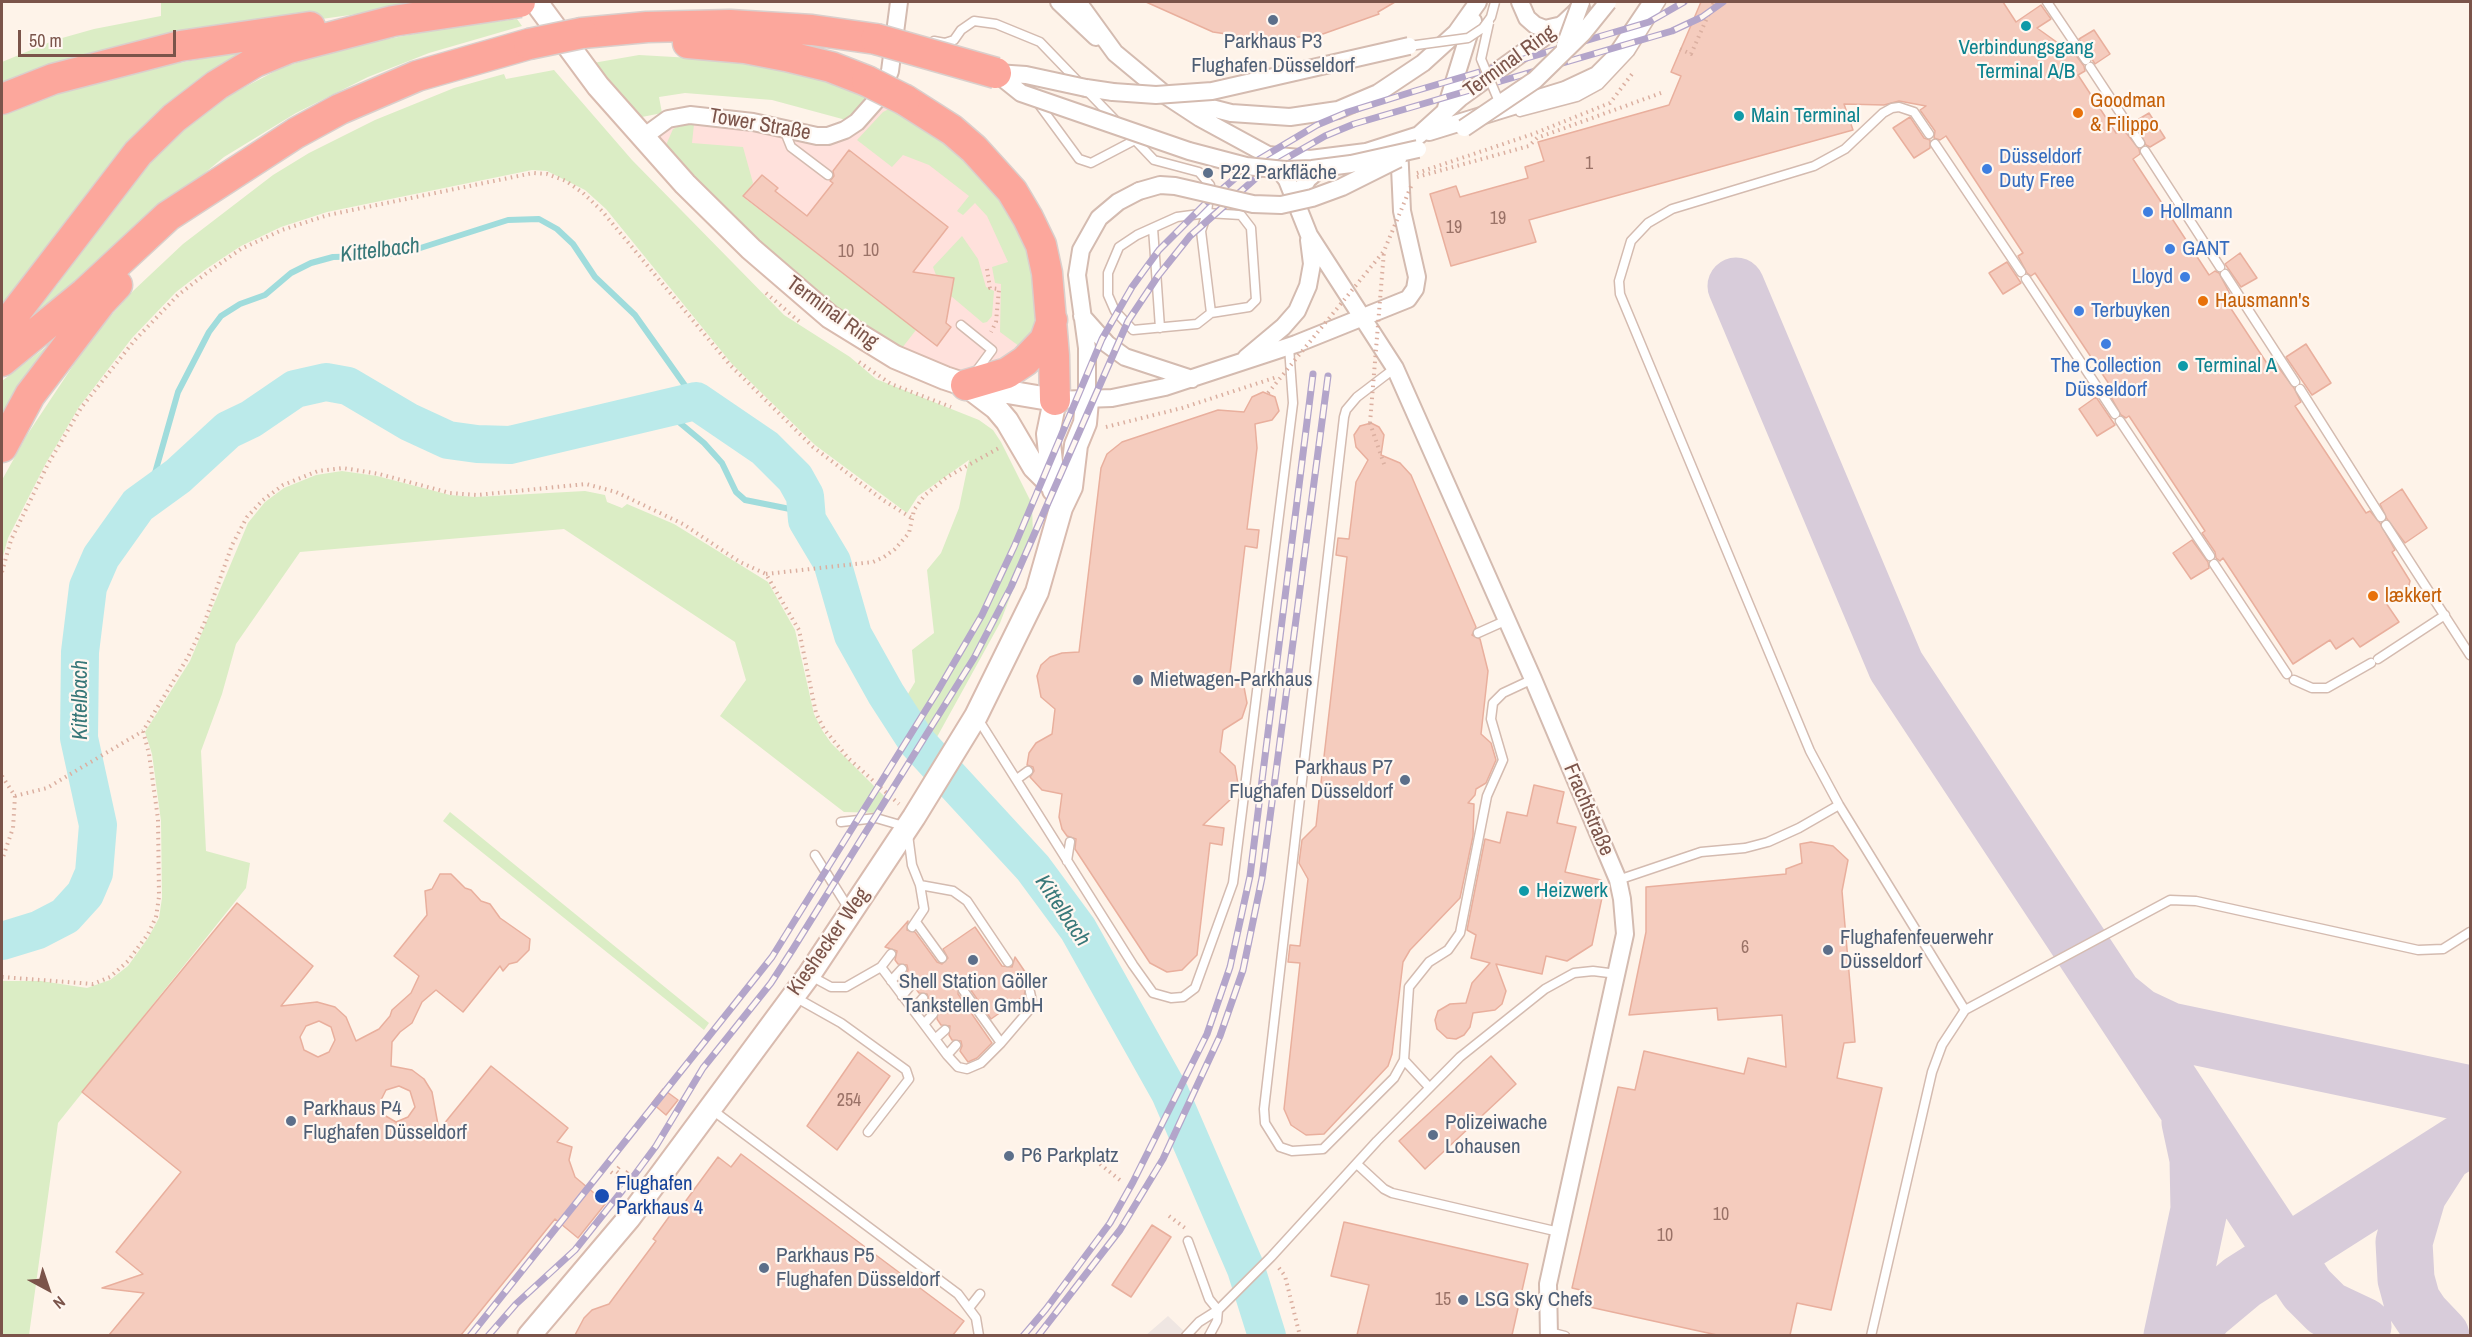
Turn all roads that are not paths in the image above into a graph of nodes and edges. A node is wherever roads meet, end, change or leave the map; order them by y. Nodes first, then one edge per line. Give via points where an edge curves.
1 (536, 2) edge
2 (899, 2) edge
3 (1059, 2) edge
4 (1478, 2) edge
5 (1495, 2) edge
6 (1520, 2) edge
7 (1581, 2) edge
8 (1586, 2) edge
9 (1608, 2) edge
10 (1652, 2) edge
11 (1661, 2) edge
12 (2047, 2) edge
13 (513, 3) edge
14 (1082, 3) edge
15 (1491, 17) junction
16 (393, 21) junction
17 (1563, 23) junction
18 (647, 27) junction
19 (929, 40) dead end
20 (894, 46) junction
21 (1409, 46) joint
22 (1115, 53) junction
23 (1558, 60) junction
24 (923, 63) dead end
25 (996, 73) junction
26 (1168, 97) junction
27 (2, 99) edge
28 (1500, 104) junction
29 (1435, 123) junction
30 (783, 127) junction
31 (1464, 128) junction
32 (1929, 134) dead end
33 (642, 138) junction
34 (1135, 140) junction
35 (1418, 142) junction
36 (1399, 143) junction
37 (1935, 144) dead end
38 (1268, 155) junction
39 (1334, 158) junction
40 (242, 169) junction
41 (828, 175) dead end
42 (1298, 208) junction
43 (1207, 213) junction
44 (1153, 228) junction
45 (1309, 235) junction
46 (1211, 313) junction
47 (1082, 316) junction
48 (1364, 319) junction
49 (1052, 320) junction
50 (961, 325) dead end
51 (1160, 328) junction
52 (2, 330) edge
53 (1289, 347) junction
54 (2, 361) edge
55 (1239, 364) junction
56 (1395, 368) junction
57 (1192, 379) junction
58 (966, 385) junction
59 (1055, 400) junction
60 (1087, 401) junction
61 (1076, 445) junction
62 (2, 447) edge
63 (1052, 485) junction
64 (1060, 508) junction
65 (2445, 615) junction
66 (1508, 620) junction
67 (1478, 633) dead end
68 (2470, 655) edge
69 (2287, 674) dead end
70 (1533, 679) junction
71 (2294, 680) dead end
72 (976, 716) junction
73 (1028, 771) dead end
74 (1017, 779) junction
75 (1839, 805) junction
76 (1485, 807) junction
77 (1473, 808) dead end
78 (841, 822) dead end
79 (911, 822) junction
80 (1070, 842) dead end
81 (815, 855) dead end
82 (1067, 861) junction
83 (1618, 880) junction
84 (920, 885) junction
85 (851, 912) junction
86 (2470, 932) edge
87 (891, 954) dead end
88 (938, 956) dead end
89 (1008, 962) dead end
90 (881, 967) junction
91 (902, 969) dead end
92 (1617, 974) junction
93 (809, 975) junction
94 (891, 981) junction
95 (912, 984) dead end
96 (963, 990) dead end
97 (1030, 992) dead end
98 (793, 996) junction
99 (902, 996) junction
100 (923, 998) dead end
101 (913, 1010) junction
102 (1965, 1010) junction
103 (933, 1014) dead end
104 (924, 1024) junction
105 (945, 1030) dead end
106 (935, 1039) junction
107 (1001, 1043) junction
108 (956, 1045) dead end
109 (947, 1055) junction
110 (965, 1058) dead end
111 (1404, 1060) junction
112 (958, 1067) junction
113 (1429, 1087) junction
114 (710, 1108) junction
115 (868, 1132) dead end
116 (1358, 1165) junction
117 (1559, 1232) junction
118 (1188, 1241) dead end
119 (980, 1294) dead end
120 (969, 1308) junction
121 (1218, 1310) junction
122 (1554, 1334) edge
123 (529, 1335) edge
124 (979, 1335) edge
125 (1186, 1335) edge
126 (1209, 1335) edge
127 (1871, 1335) edge

1 - 33 street, Terminal Ring
2 - 20 street, Tower Straße
3 - 22 street
4 - 26 street, Terminal Ring via 1456,33 1423,63 1378,93 1338,110 1290,117 1231,113
4 - 29 street, Terminal Ring via 1453,90
5 - 15 lane, bridge
6 - 17 street via 1535,25 1554,28
7 - 23 street, bridge
8 - 17 street, Terminal Ring
9 - 23 street, Terminal Ring, bridge
10 - 35 street, Terminal Ring via 1615,57 1597,75
11 - 31 lane via 1630,52 1599,85 1577,97
12 - 65 lane
13 - 16 highway
14 - 22 street, Terminal Ring
15 - 21 lane, bridge via 1468,38
15 - 28 lane, bridge via 1481,59
16 - 27 highway via 363,18 180,46 53,79
16 - 52 highway via 289,48 255,62 216,85 174,118 107,190
17 - 29 street, Terminal Ring via 1478,84
18 - 20 highway via 769,26 841,33
18 - 40 highway, bridge via 582,33 452,64 380,92 296,133
18 - 49 highway, bridge via 677,43 722,45 831,67 905,100 945,125 974,149 1012,191 1041,246
19 - 34 lane via 954,40 974,21 996,24 1040,42
20 - 25 highway, bridge
20 - 30 street, Tower Straße via 880,96 857,122 828,136
21 - 25 street, bridge via 1212,91 1156,95
22 - 26 street, Terminal Ring
23 - 28 street, Terminal Ring, bridge
24 - 34 lane via 1024,84 1073,152 1090,163
25 - 35 street, Terminal Ring, bridge via 1021,93 1189,151 1246,166 1285,170 1351,164
26 - 38 street, Terminal Ring
28 - 31 street, Terminal Ring, bridge
29 - 35 street, Terminal Ring
30 - 33 street, Tower Straße via 690,115 668,119
30 - 41 lane via 791,147
31 - 35 street, Terminal Ring
32 - 75 lane via 1914,112 1892,108 1845,149 1814,166 1672,209 1648,223 1631,241 1619,281 1620,294 1810,752
33 - 58 street, Terminal Ring via 751,249 830,317 895,357
34 - 43 lane via 1154,160 1199,172 1210,185
35 - 36 street, Terminal Ring
35 - 47 street, bridge via 1342,187 1281,205 1253,204 1175,186 1160,185 1139,191 1107,210 1086,238 1077,275
36 - 39 street, Terminal Ring
36 - 48 street, Terminal Ring via 1402,211 1417,277 1415,289 1399,304
37 - 69 lane
38 - 39 street, Terminal Ring via 1288,159
38 - 42 street, Terminal Ring via 1287,180
39 - 42 street via 1308,179 1301,190
40 - 54 highway via 168,216 85,293
40 - 62 highway via 155,245 101,302 30,395
42 - 45 street, Terminal Ring
43 - 44 lane via 1177,217
43 - 46 lane via 1201,231
43 - 46 lane via 1241,215 1251,228 1256,300 1249,307
44 - 51 lane
44 - 51 lane via 1119,247 1108,273 1108,295 1115,311 1133,330
45 - 48 street, Terminal Ring
45 - 55 street, Terminal Ring via 1312,264 1297,311
46 - 51 lane via 1197,324
47 - 57 street via 1107,344 1125,357
47 - 60 street via 1087,348
48 - 53 street, Terminal Ring
48 - 56 street, Frachtstraße
49 - 58 highway via 1045,340 1025,361 1007,373
49 - 59 highway
50 - 58 lane via 992,350
53 - 55 street, Terminal Ring
53 - 82 lane via 1293,403 1233,883 1195,988 1183,997 1153,993
55 - 57 street, Terminal Ring
56 - 66 street, Frachtstraße
56 - 111 lane via 1357,396 1344,417 1264,1109 1271,1135 1280,1148 1323,1149 1387,1086
57 - 60 street, Terminal Ring
58 - 59 street, Terminal Ring
58 - 63 street via 996,408 1034,467
59 - 60 street, Terminal Ring
59 - 61 street, Kieshecker Weg via 1070,419
59 - 63 street via 1048,434
60 - 61 street, Kieshecker Weg via 1085,423
61 - 64 street, Kieshecker Weg via 1071,487
63 - 64 street
64 - 72 street, Kieshecker Weg via 1038,592
65 - 68 lane
65 - 71 lane via 2327,688 2312,688
66 - 67 lane
66 - 70 street, Frachtstraße
70 - 76 lane via 1503,693 1493,703 1491,719 1503,760
70 - 83 street, Frachtstraße
72 - 74 lane
72 - 79 street, Kieshecker Weg
73 - 74 lane
74 - 82 lane
75 - 83 lane via 1767,842 1701,852
75 - 102 lane
76 - 77 lane
76 - 111 lane via 1460,933 1409,987
78 - 79 lane via 876,818
79 - 84 lane via 912,865
79 - 85 street, Kieshecker Weg
80 - 82 lane
81 - 85 lane
83 - 92 street, Frachtstraße via 1625,934
84 - 88 lane via 924,909 914,925
84 - 89 lane via 953,891 967,901
85 - 93 street, Kieshecker Weg
86 - 102 lane via 2443,949 2418,950 2196,901 2170,900
87 - 90 lane
90 - 93 lane via 846,987 831,987
90 - 94 lane
91 - 94 lane
92 - 113 lane via 1575,973 1545,989
92 - 117 street, Frachtstraße
93 - 98 street, Kieshecker Weg
94 - 99 lane
95 - 99 lane
96 - 107 lane via 987,1030
97 - 107 lane via 1030,1009
98 - 114 street, Kieshecker Weg
98 - 115 lane via 841,1023 906,1070 909,1079
99 - 101 lane
100 - 101 lane
101 - 104 lane
102 - 127 lane via 1942,1045 1932,1072
103 - 104 lane
104 - 106 lane
105 - 106 lane
106 - 109 lane
107 - 112 lane via 981,1063 967,1069
108 - 109 lane
109 - 112 lane
110 - 112 lane
111 - 113 lane
113 - 116 lane
114 - 120 lane via 957,1294
114 - 123 street, Kieshecker Weg via 629,1218
116 - 117 lane via 1392,1193
116 - 121 lane
117 - 122 street, Frachtstraße via 1548,1284
118 - 121 lane via 1209,1299
119 - 120 lane
120 - 124 lane
121 - 125 lane
121 - 126 lane

